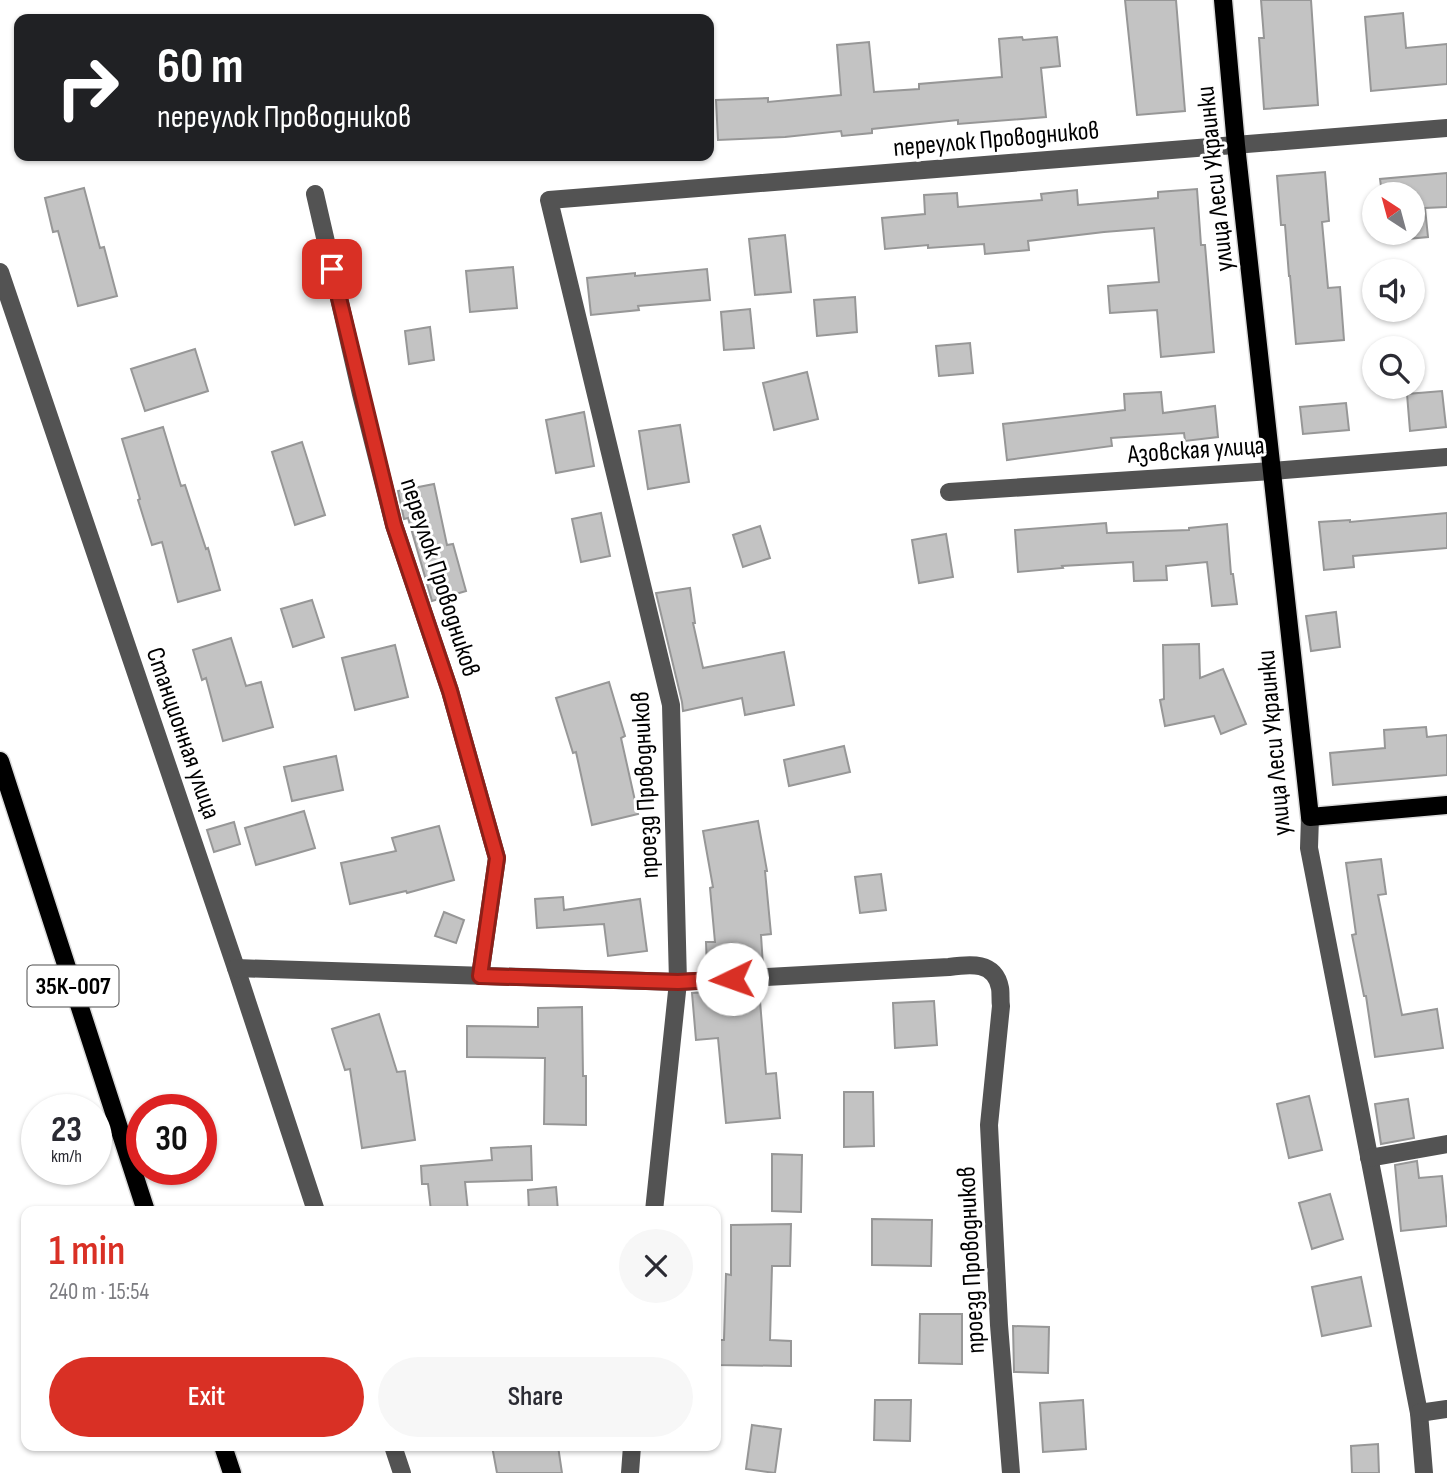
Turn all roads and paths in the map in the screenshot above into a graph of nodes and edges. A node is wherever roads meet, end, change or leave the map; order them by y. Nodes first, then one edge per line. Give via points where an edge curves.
1 (1223, 0) edge
2 (1447, 128) edge
3 (1236, 145) junction
4 (315, 194) dead end
5 (549, 200) joint
6 (0, 272) edge
7 (1447, 457) edge
8 (1272, 471) junction
9 (948, 492) dead end
10 (0, 761) edge
11 (1447, 805) edge
12 (1310, 817) junction
13 (236, 968) junction
14 (480, 976) junction
15 (678, 982) junction
16 (1447, 1144) edge
17 (1369, 1158) junction
18 (144, 1206) edge
19 (314, 1206) edge
20 (655, 1206) edge
21 (1447, 1409) edge
22 (1419, 1413) junction
23 (225, 1451) edge
24 (395, 1451) edge
25 (632, 1451) edge
26 (232, 1473) edge
27 (402, 1473) edge
28 (630, 1473) edge
29 (1011, 1473) edge
30 (1424, 1473) edge

1 - 3 main road, улица Леси Украинки
2 - 3 street, переулок Проводников
3 - 5 street, переулок Проводников
3 - 8 main road, улица Леси Украинки
4 - 14 street, переулок Проводников via 394,525 450,691 497,858
5 - 15 street, проезд Проводников via 671,705
6 - 13 street, Станционная улица
7 - 8 street, Азовская улица
8 - 9 street, Азовская улица
8 - 12 main road, улица Леси Украинки
10 - 18 main road, 35К-007
11 - 12 main road
12 - 17 street, улица Леси Украинки via 1309,848
13 - 14 street
13 - 19 street, Станционная улица
14 - 15 street
15 - 20 street, проезд Проводников
15 - 29 street, проезд Проводников via 967,964 985,966 993,974 1000,987 1000,1006 989,1125
16 - 17 street
17 - 22 street, улица Леси Украинки
21 - 22 street
22 - 30 street, улица Леси Украинки
23 - 26 main road
24 - 27 street
25 - 28 street

